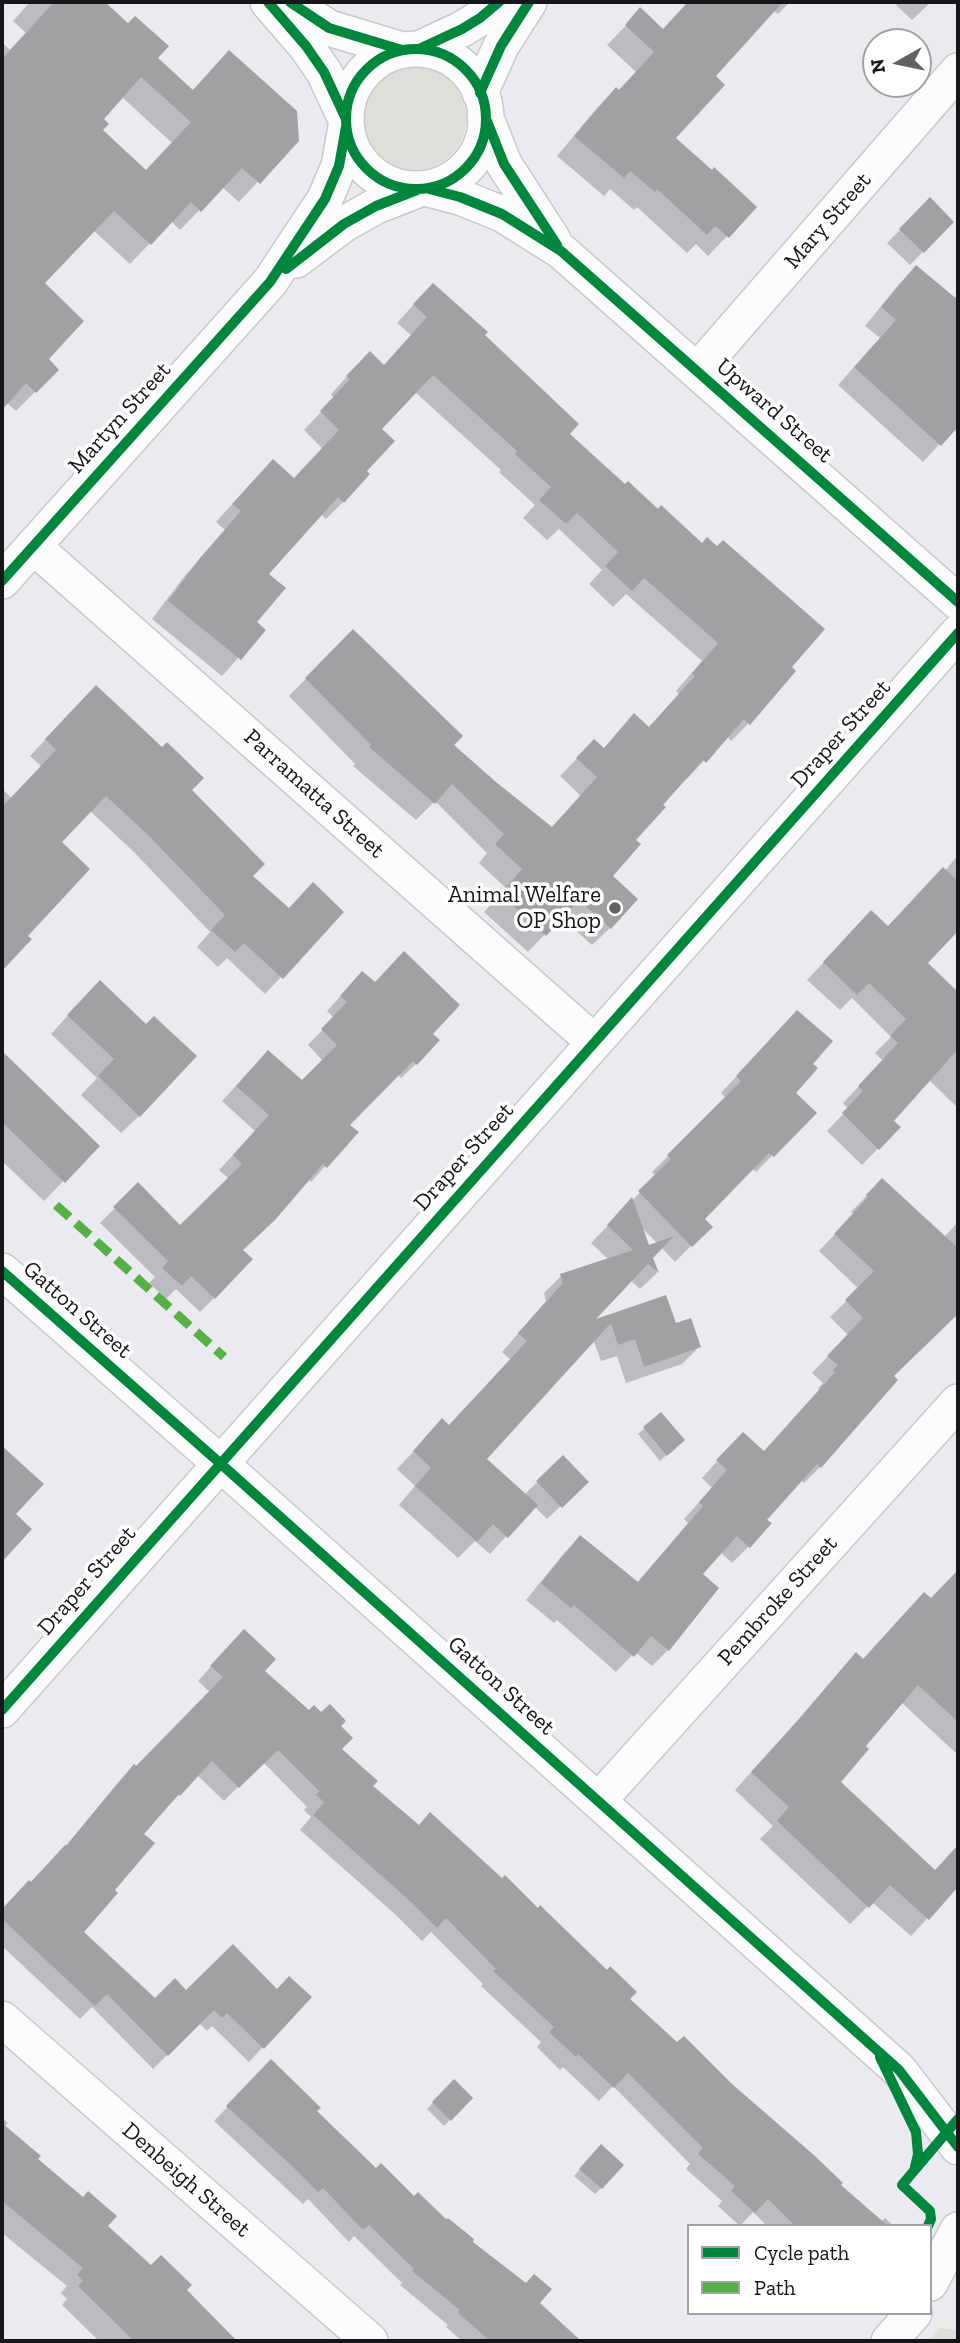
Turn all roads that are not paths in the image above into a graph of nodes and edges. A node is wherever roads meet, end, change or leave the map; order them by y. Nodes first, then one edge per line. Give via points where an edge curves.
1 (268, 2) edge
2 (290, 2) edge
3 (499, 2) edge
4 (529, 2) edge
5 (411, 49) junction
6 (958, 71) edge
7 (482, 104) junction
8 (345, 122) junction
9 (423, 190) junction
10 (561, 251) junction
11 (270, 282) junction
12 (697, 371) junction
13 (33, 545) junction
14 (2, 581) edge
15 (958, 601) edge
16 (958, 633) edge
17 (594, 1042) junction
18 (2, 1271) edge
19 (958, 1402) edge
20 (221, 1464) junction
21 (2, 1710) edge
22 (598, 1801) junction
23 (2, 2019) edge
24 (899, 2070) junction
25 (958, 2104) edge
26 (958, 2147) edge
27 (958, 2230) edge
28 (958, 2274) edge
29 (932, 2279) edge
30 (932, 2297) edge
31 (912, 2315) edge
32 (370, 2341) edge
33 (889, 2341) edge

1 - 8 street via 324,72
2 - 5 street via 329,28
3 - 5 street via 462,29
4 - 7 street via 501,46
5 - 7 street via 453,59 473,79
5 - 8 street via 385,56 363,73
6 - 12 street, Mary Street
7 - 9 street via 483,137 468,166 445,184
7 - 10 street, Upward Street via 504,164
8 - 9 street via 350,143 369,171 400,188
8 - 11 street, Martyn Street via 339,166 325,199
9 - 10 street, Upward Street via 493,210
9 - 11 street, Martyn Street via 376,206 344,224
10 - 12 street, Upward Street
11 - 13 street, Martyn Street
12 - 15 street, Upward Street
13 - 14 street, Martyn Street
13 - 17 street, Parramatta Street
16 - 17 street, Draper Street
17 - 20 street, Draper Street
18 - 20 street, Gatton Street
19 - 22 street, Pembroke Street
20 - 21 street, Draper Street
20 - 22 street, Gatton Street
22 - 24 street, Gatton Street
23 - 32 street, Denbeigh Street
24 - 25 street, Gatton Street
24 - 26 street, Gatton Street
27 - 29 street
28 - 30 street
31 - 33 street

